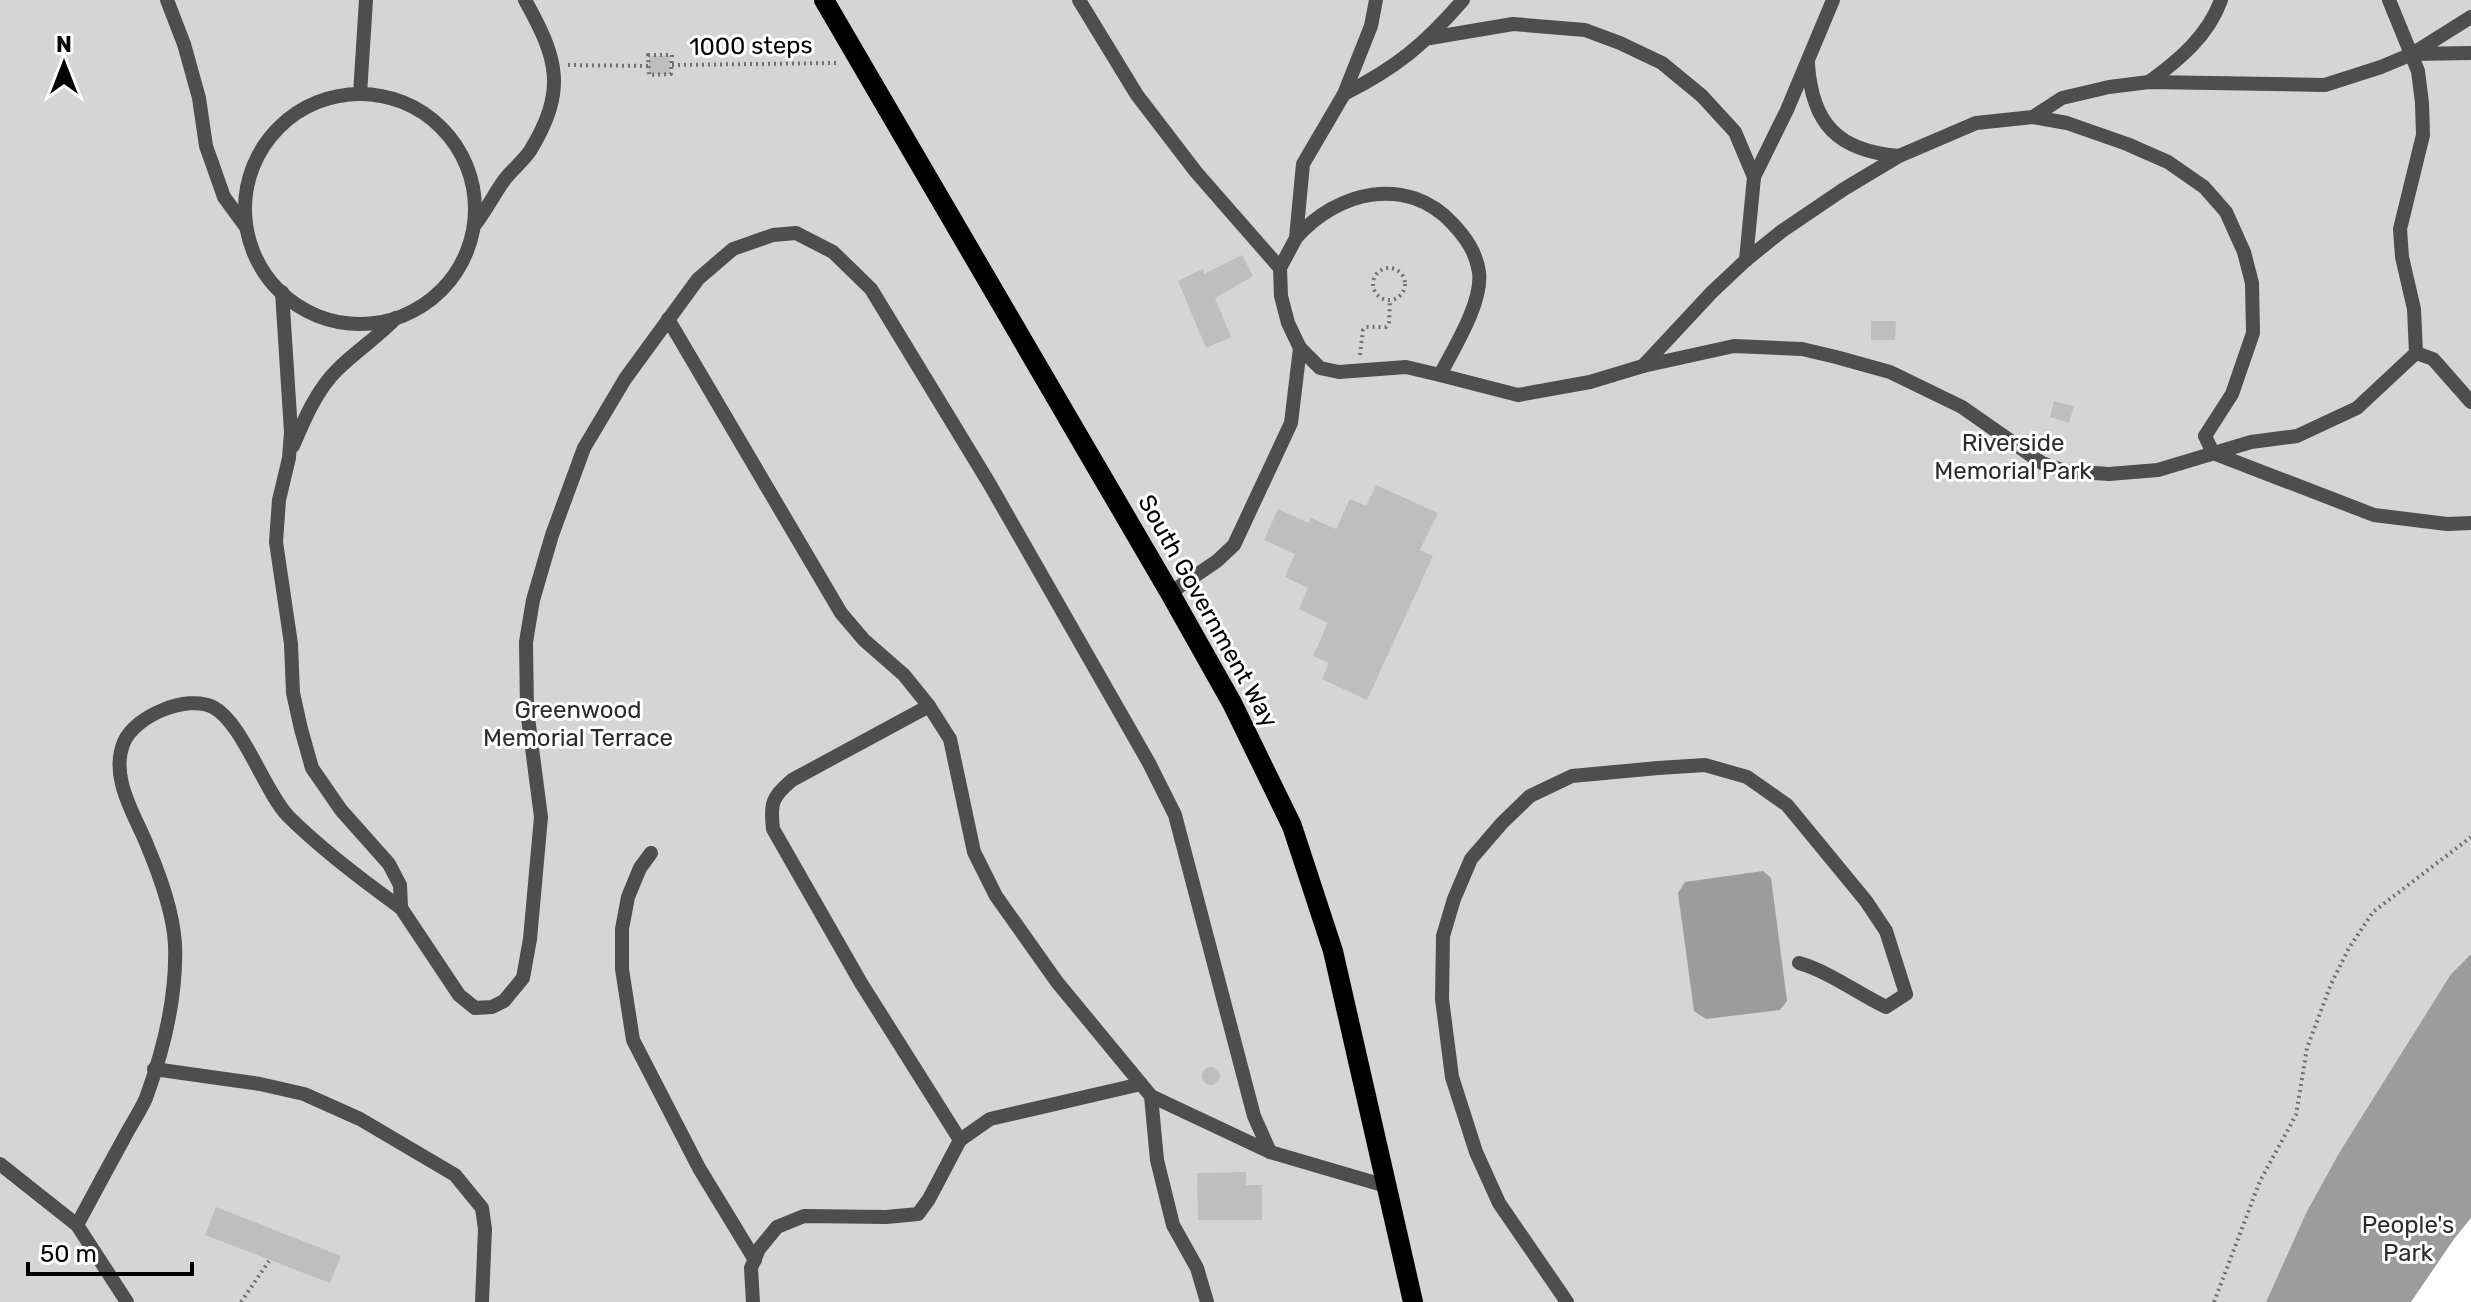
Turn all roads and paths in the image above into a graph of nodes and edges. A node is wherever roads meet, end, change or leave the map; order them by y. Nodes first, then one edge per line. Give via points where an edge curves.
1 (167, 0) edge
2 (366, 0) edge
3 (525, 0) edge
4 (824, 0) edge
5 (1079, 0) edge
6 (1376, 0) edge
7 (1463, 0) edge
8 (1833, 0) edge
9 (2221, 0) edge
10 (2389, 0) edge
11 (2471, 17) edge
12 (1430, 38) junction
13 (2471, 53) edge
14 (2412, 54) junction
15 (1808, 59) junction
16 (831, 63) dead end
17 (554, 65) junction
18 (672, 65) junction
19 (648, 66) junction
20 (2149, 82) junction
21 (360, 94) junction
22 (1344, 94) junction
23 (2033, 117) junction
24 (1899, 156) junction
25 (1754, 177) junction
26 (474, 226) junction
27 (246, 227) junction
28 (1296, 238) junction
29 (1746, 260) junction
30 (1280, 268) junction
31 (282, 292) junction
32 (1390, 300) junction
33 (397, 317) junction
34 (668, 319) junction
35 (1300, 348) junction
36 (2416, 353) junction
37 (1643, 366) junction
38 (1339, 372) junction
39 (1440, 375) junction
40 (2471, 402) edge
41 (2213, 453) junction
42 (289, 458) junction
43 (2471, 523) edge
44 (1170, 593) junction
45 (929, 706) junction
46 (2471, 837) edge
47 (651, 853) dead end
48 (401, 908) junction
49 (1799, 963) dead end
50 (154, 1069) junction
51 (1141, 1084) junction
52 (1151, 1096) junction
53 (960, 1140) junction
54 (1270, 1152) junction
55 (0, 1164) edge
56 (1386, 1186) junction
57 (77, 1225) junction
58 (755, 1260) junction
59 (269, 1261) dead end
60 (127, 1302) edge
61 (241, 1302) edge
62 (482, 1302) edge
63 (753, 1302) edge
64 (1207, 1302) edge
65 (1413, 1302) edge
66 (1567, 1302) edge
67 (2214, 1302) edge

1 - 27 lane via 199,98 206,146 224,197
2 - 21 lane
3 - 17 lane
4 - 44 main road, South Government Way
5 - 30 lane via 1137,95
6 - 22 lane
7 - 12 lane
8 - 15 lane
9 - 20 lane via 2197,40
10 - 14 lane
11 - 14 lane
12 - 22 lane via 1380,76
12 - 25 lane via 1513,24 1585,30 1620,43 1662,63 1702,96 1735,132
13 - 14 lane
14 - 20 lane via 2325,85
14 - 36 lane via 2423,135 2400,229
15 - 24 lane via 1810,90 1831,130 1853,146
15 - 25 lane
16 - 18 path, 1000 steps
17 - 19 path
17 - 26 lane via 550,112 528,153
18 - 19 path via 668,75 649,75
18 - 19 path via 672,55 650,54
20 - 23 lane via 2062,98
21 - 26 lane via 399,100 450,136 470,172
21 - 27 lane via 325,99 278,127 250,174
22 - 28 lane via 1303,164
23 - 24 lane via 1976,123
23 - 41 lane via 2067,123 2168,162 2204,187 2226,212 2252,283 2253,333 2232,394 2205,436
24 - 29 lane
25 - 29 lane
26 - 33 lane via 467,253 444,288
27 - 31 lane via 254,255
28 - 30 lane
28 - 39 lane via 1334,205 1361,195 1391,192 1420,200 1445,216 1470,242 1479,273 1476,298
29 - 37 lane
30 - 35 lane via 1281,296
31 - 33 lane via 311,313 337,321 364,324
31 - 42 lane
32 - 32 path via 1376,294 1373,285 1375,276 1388,268 1402,275 1404,286
32 - 38 path via 1386,327 1366,327 1360,359
33 - 42 lane via 336,370 308,411
34 - 45 lane via 841,613
34 - 48 lane via 584,448 533,600 526,642 527,710 541,817 523,978 504,1001 475,1008 459,995
34 - 54 lane via 698,279 733,249 773,235 796,233 833,252 871,289 989,483 1175,815 1254,1116
35 - 38 lane via 1320,368
35 - 44 lane via 1291,423 1234,545
36 - 40 lane via 2433,359
36 - 41 lane via 2357,408 2297,436
37 - 39 lane via 1518,395
37 - 41 lane via 1734,346 1802,349 1890,372 1962,407 2042,463 2065,471 2158,470
38 - 39 lane via 1406,367
41 - 43 lane via 2374,515
42 - 48 lane via 276,542 301,729 312,768 389,864 400,885
44 - 56 main road, South Government Way via 1292,826 1333,951
45 - 51 lane via 950,739 974,852 996,896 1057,982
45 - 53 lane via 792,780 775,795 771,813 773,829 854,970
46 - 67 path via 2373,912 2349,948 2307,1048 2296,1115 2260,1181
47 - 58 lane via 628,897 622,929 626,1012 633,1040 699,1168
48 - 50 lane via 286,814 230,723 213,707 168,707 142,721 124,741 122,787 167,900 175,940 175,984
49 - 66 lane via 1886,1007 1906,994 1886,931 1866,901 1787,805 1747,777 1705,765 1572,776 1530,796 1471,859 1443,936 1442,999 1452,1077 1499,1203
50 - 57 lane via 145,1099
50 - 62 lane via 304,1094 360,1119 455,1175 482,1208
51 - 52 lane
51 - 53 lane via 990,1119
52 - 54 lane
52 - 64 lane via 1157,1160 1173,1225 1197,1268
53 - 58 lane via 918,1214 804,1216 777,1227
54 - 56 lane
55 - 57 lane
56 - 65 main road, South Government Way
57 - 60 lane
58 - 63 lane
59 - 61 path

